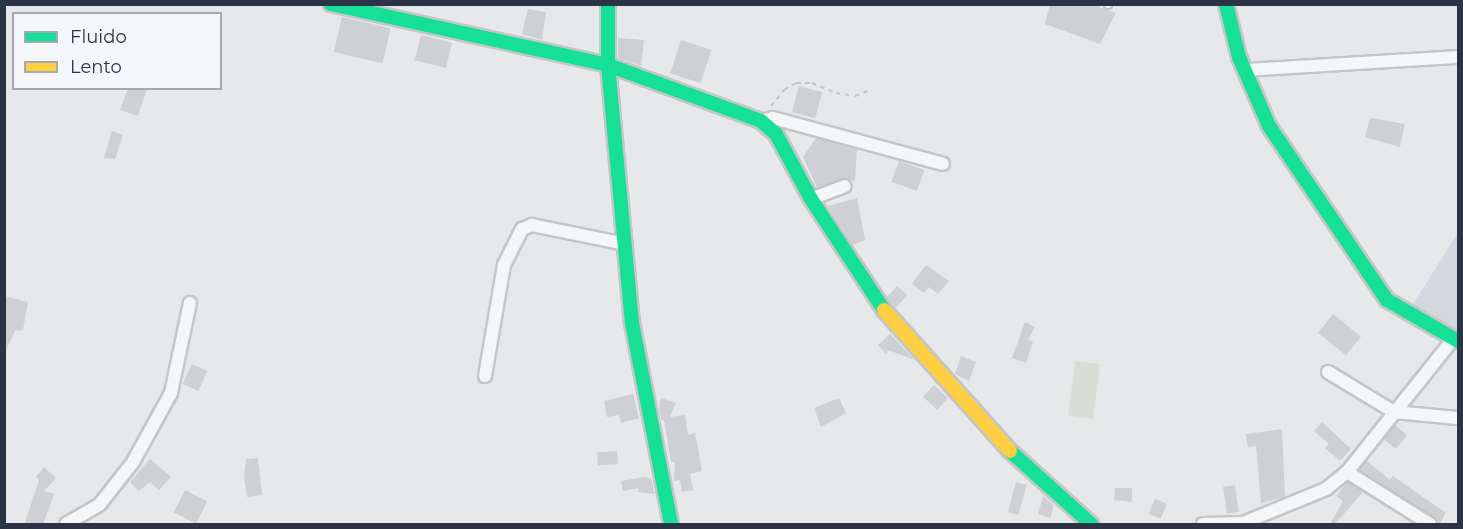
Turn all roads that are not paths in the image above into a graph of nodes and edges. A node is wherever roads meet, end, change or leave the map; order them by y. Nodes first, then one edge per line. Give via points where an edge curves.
1 (331, 4) edge
2 (608, 4) edge
3 (1226, 4) edge
4 (1458, 57) edge
5 (608, 65) junction
6 (1245, 70) junction
7 (761, 121) junction
8 (943, 164) dead end
9 (845, 186) dead end
10 (811, 199) junction
11 (625, 244) junction
12 (189, 303) dead end
13 (1456, 340) edge
14 (1328, 372) dead end
15 (485, 376) dead end
16 (1394, 412) junction
17 (1458, 418) edge
18 (1347, 472) junction
19 (66, 525) edge
20 (671, 525) edge
21 (1091, 525) edge
22 (1203, 525) edge
23 (1430, 525) edge

1 - 5 street
2 - 5 street
3 - 6 street
4 - 6 street
5 - 7 street
5 - 11 street
6 - 13 street via 1269,126 1387,300
7 - 8 street via 773,118
7 - 10 street via 776,134
9 - 10 street
10 - 21 street via 876,301 1017,459
11 - 15 street via 532,225 522,229 504,265
11 - 20 street via 632,323
12 - 19 street via 171,393 133,462 100,504
13 - 16 street
14 - 16 street
16 - 17 street
16 - 18 street
18 - 22 street via 1326,489 1243,523
18 - 23 street

